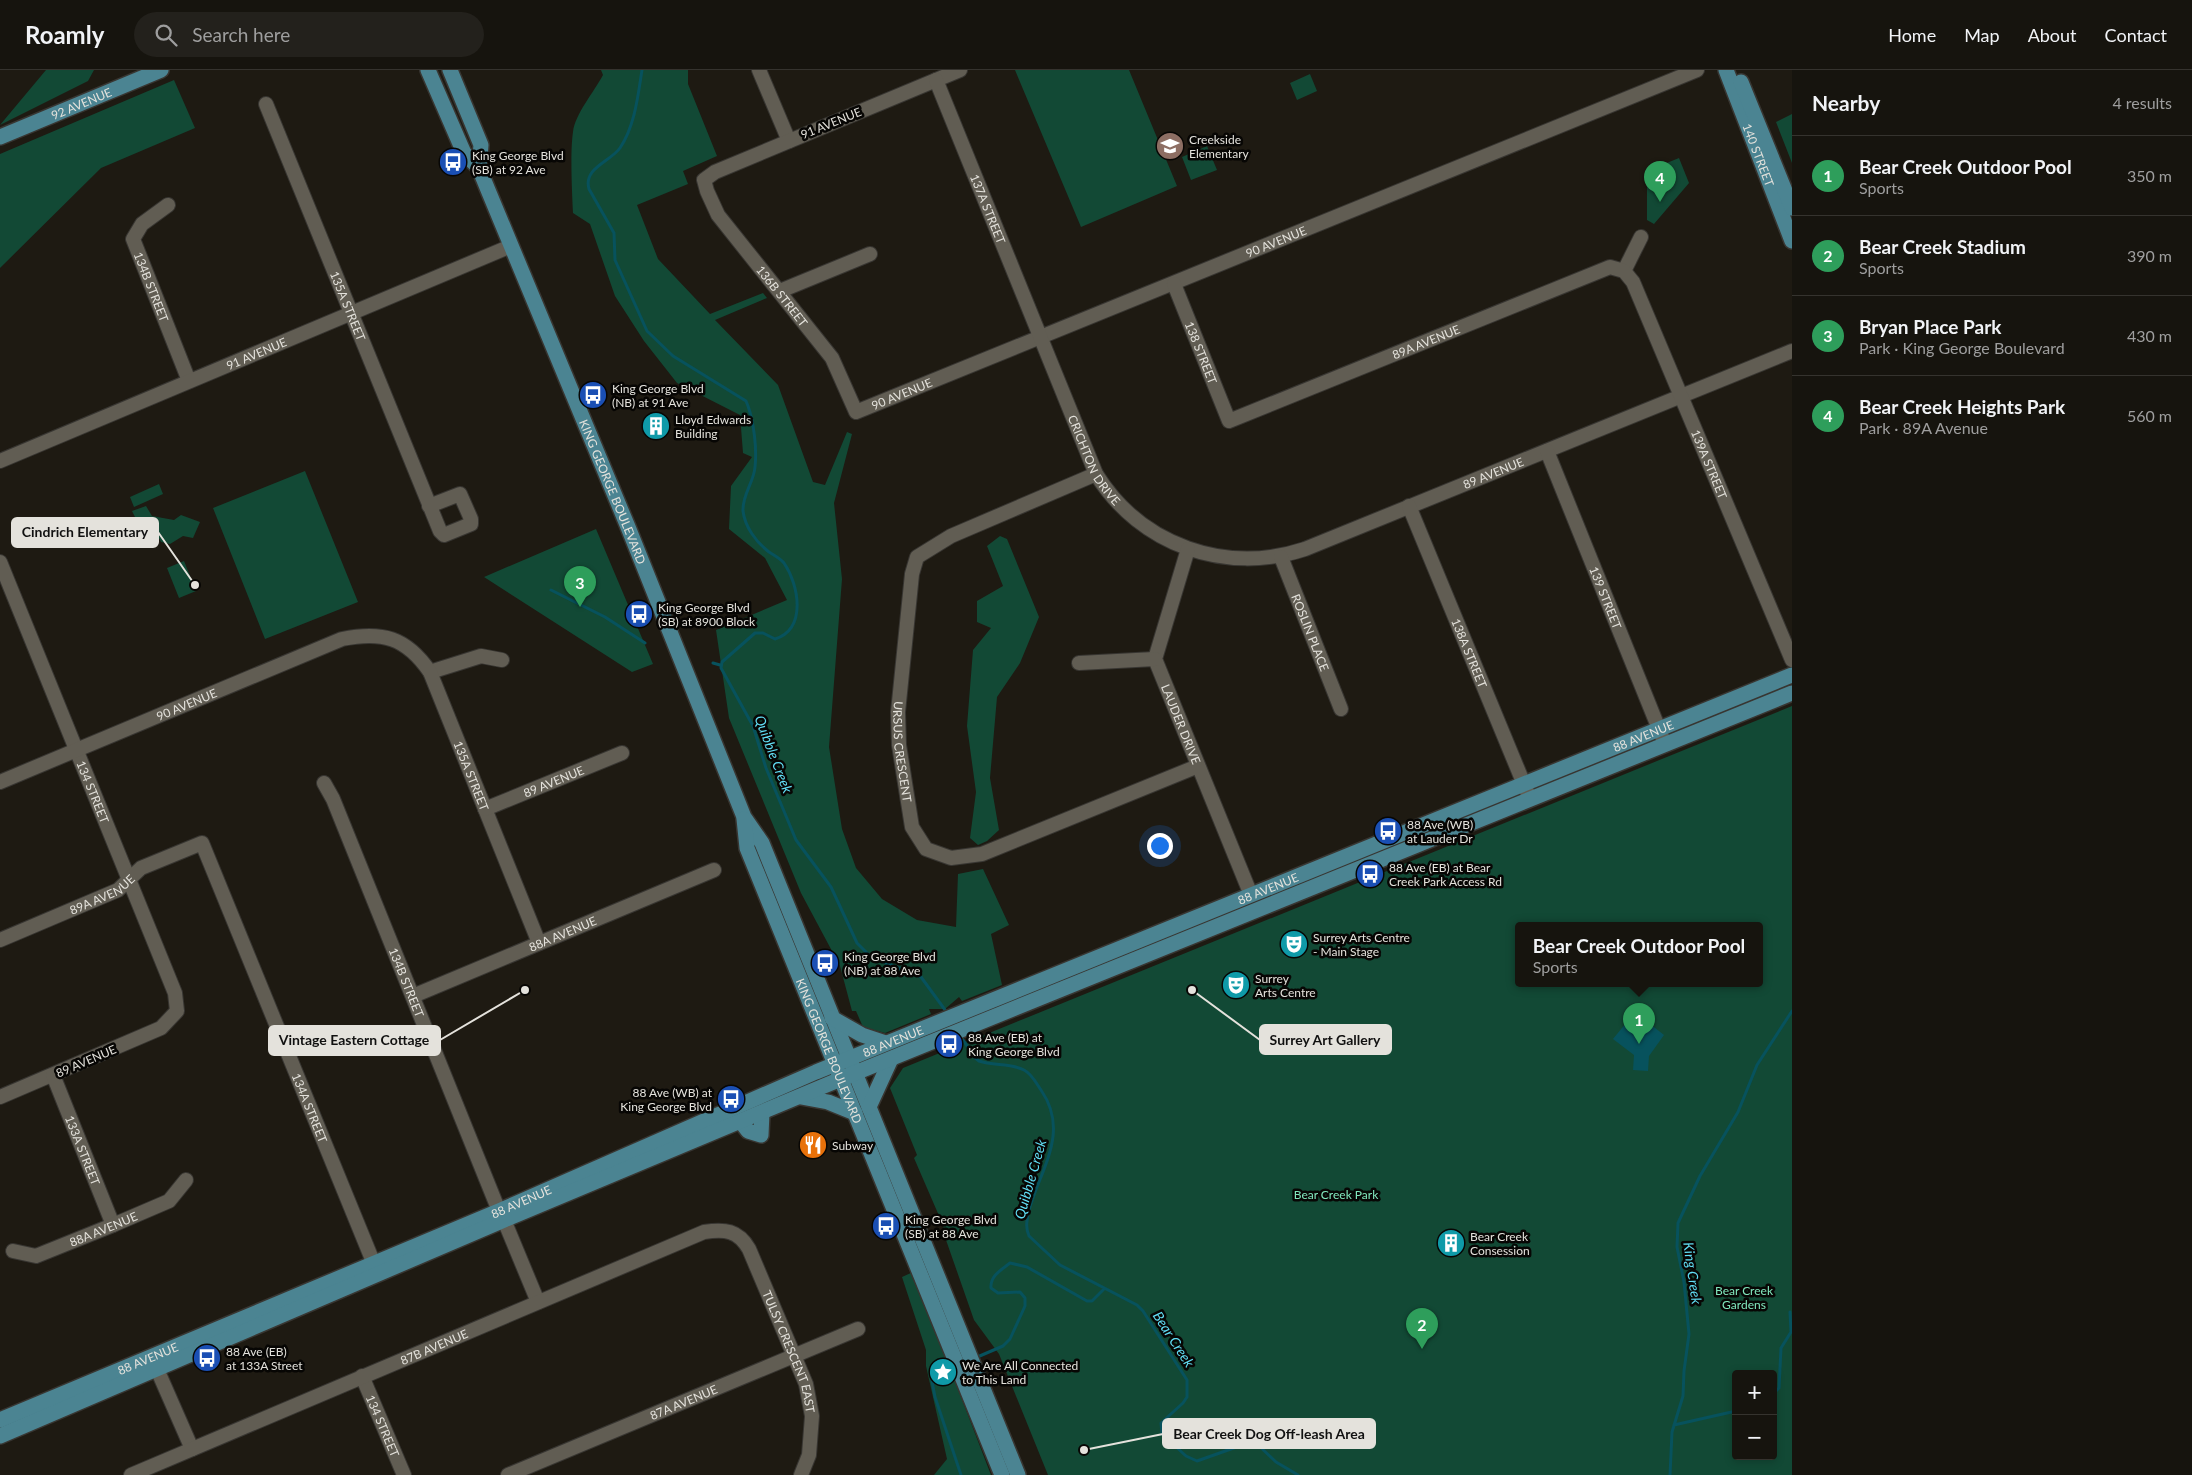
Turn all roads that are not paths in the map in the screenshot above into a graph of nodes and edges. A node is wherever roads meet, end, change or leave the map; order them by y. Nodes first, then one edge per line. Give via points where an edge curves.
1 (161, 70) edge
2 (428, 70) edge
3 (450, 70) edge
4 (759, 70) edge
5 (960, 70) edge
6 (1697, 70) edge
7 (1726, 70) edge
8 (1736, 70) edge
9 (936, 80) junction
10 (266, 104) dead end
11 (0, 137) edge
12 (789, 141) junction
13 (479, 168) junction
14 (704, 180) joint
15 (168, 205) dead end
16 (1792, 208) edge
17 (1641, 237) dead end
18 (1792, 241) edge
19 (511, 246) junction
20 (870, 254) dead end
21 (1624, 271) junction
22 (1174, 284) junction
23 (780, 291) junction
24 (349, 313) junction
25 (1042, 338) junction
26 (1792, 351) edge
27 (189, 381) junction
28 (1681, 396) junction
29 (856, 412) joint
30 (1229, 421) joint
31 (1547, 451) junction
32 (0, 461) edge
33 (1096, 474) junction
34 (429, 506) dead end
35 (1409, 506) junction
36 (1188, 549) junction
37 (1280, 557) junction
38 (0, 562) edge
39 (376, 635) joint
40 (1155, 659) junction
41 (502, 660) dead end
42 (1792, 660) edge
43 (1079, 663) dead end
44 (430, 672) junction
45 (1792, 675) edge
46 (1792, 693) edge
47 (1341, 709) dead end
48 (1659, 730) junction
49 (1665, 744) junction
50 (76, 750) junction
51 (622, 753) dead end
52 (1198, 766) junction
53 (0, 782) edge
54 (324, 783) dead end
55 (1524, 784) junction
56 (1530, 799) junction
57 (485, 809) junction
58 (744, 817) junction
59 (202, 842) joint
60 (714, 870) dead end
61 (129, 880) junction
62 (1251, 896) junction
63 (1242, 916) junction
64 (0, 940) edge
65 (539, 943) junction
66 (412, 996) junction
67 (832, 1018) junction
68 (169, 1021) joint
69 (886, 1043) junction
70 (891, 1059) junction
71 (842, 1061) junction
72 (855, 1073) junction
73 (53, 1075) junction
74 (841, 1079) junction
75 (0, 1097) edge
76 (801, 1097) junction
77 (869, 1107) junction
78 (855, 1112) junction
79 (186, 1180) dead end
80 (502, 1216) junction
81 (114, 1225) junction
82 (738, 1235) joint
83 (13, 1251) dead end
84 (374, 1264) junction
85 (538, 1302) junction
86 (858, 1329) dead end
87 (955, 1339) junction
88 (794, 1355) junction
89 (151, 1356) junction
90 (158, 1370) junction
91 (362, 1376) junction
92 (975, 1388) junction
93 (0, 1420) edge
94 (0, 1436) edge
95 (192, 1449) junction
96 (131, 1475) edge
97 (404, 1475) edge
98 (508, 1475) edge
99 (801, 1475) edge
100 (1002, 1475) edge
101 (1018, 1475) edge

1 - 11 main road, 92 AVENUE
2 - 13 main road, KING GEORGE BOULEVARD via 464,153
3 - 13 main road, KING GEORGE BOULEVARD via 481,146
4 - 12 street
5 - 9 street, 91 AVENUE
6 - 22 street, 90 AVENUE
7 - 18 main road, 140 STREET
8 - 16 main road, 140 STREET
9 - 12 street, 91 AVENUE
9 - 25 street, 137A STREET
10 - 24 street, 135A STREET
12 - 14 street, 91 AVENUE via 715,172
13 - 19 main road, KING GEORGE BOULEVARD
14 - 23 street, 136B STREET via 718,216
15 - 27 street, 134B STREET via 142,224 133,239
17 - 21 street
19 - 24 street, 91 AVENUE
19 - 58 main road, KING GEORGE BOULEVARD
20 - 23 street
21 - 28 street, 139A STREET via 1633,282
21 - 30 street, 89A AVENUE via 1610,267
22 - 25 street, 90 AVENUE
22 - 30 street, 138 STREET
23 - 29 street, 136B STREET via 832,358
24 - 27 street, 91 AVENUE
24 - 34 street, 135A STREET
25 - 29 street, 90 AVENUE
25 - 33 street, CRICHTON DRIVE
26 - 28 street, 89 AVENUE
27 - 32 street, 91 AVENUE
28 - 31 street, 89 AVENUE
28 - 42 street, 139A STREET
31 - 35 street, 89 AVENUE
31 - 48 street, 139 STREET
33 - 36 street, CRICHTON DRIVE via 1117,502 1137,520
33 - 52 street, URSUS CRESCENT via 951,536 917,557 912,574 898,712 899,745 912,827 926,849 951,858 982,854
35 - 37 street, 89 AVENUE
35 - 55 street, 138A STREET
36 - 37 street, 89 AVENUE via 1216,556
36 - 40 street
37 - 47 street, ROSLIN PLACE
38 - 50 street, 134 STREET
39 - 44 street, 135A STREET via 392,638 406,646 420,656
39 - 50 street, 90 AVENUE via 342,639
40 - 43 street
40 - 52 street, LAUDER DRIVE
41 - 44 street via 481,656
44 - 57 street, 135A STREET
45 - 48 main road, 88 AVENUE
46 - 49 main road, 88 AVENUE
48 - 49 street, 139 STREET
48 - 55 main road, 88 AVENUE
49 - 56 main road, 88 AVENUE
50 - 53 street, 90 AVENUE
50 - 61 street, 134 STREET
51 - 57 street, 89 AVENUE
52 - 62 street, LAUDER DRIVE
54 - 66 street, 134B STREET
55 - 56 street, 138A STREET
55 - 62 main road, 88 AVENUE
56 - 63 main road, 88 AVENUE
57 - 65 street, 135A STREET
58 - 67 main road, KING GEORGE BOULEVARD via 762,843
58 - 71 main road, KING GEORGE BOULEVARD via 748,848
59 - 61 street, 89A AVENUE via 141,868
59 - 84 street, 134A STREET
60 - 65 street, 88A AVENUE
61 - 64 street, 89A AVENUE via 118,890
61 - 68 street, 134 STREET via 174,993 177,1012
62 - 63 main road
62 - 69 main road, 88 AVENUE
63 - 70 main road, 88 AVENUE
65 - 66 street, 88A AVENUE
66 - 80 street, 134B STREET
67 - 69 main road via 862,1035
67 - 71 main road, KING GEORGE BOULEVARD
68 - 73 street, 89 AVENUE via 161,1028
69 - 71 main road, 88 AVENUE
70 - 72 main road, 88 AVENUE
70 - 77 main road
71 - 72 main road, KING GEORGE BOULEVARD
71 - 74 main road, KING GEORGE BOULEVARD
71 - 80 main road, 88 AVENUE
72 - 74 main road, 88 AVENUE
72 - 77 main road, KING GEORGE BOULEVARD
73 - 75 street, 89 AVENUE
73 - 81 street, 133A STREET
74 - 76 main road, 88 AVENUE
74 - 78 main road, KING GEORGE BOULEVARD
76 - 78 main road
76 - 80 main road, 88 AVENUE via 762,1113 761,1135 748,1131 741,1122
77 - 87 main road, KING GEORGE BOULEVARD
78 - 87 main road, KING GEORGE BOULEVARD
79 - 81 street, 88A AVENUE via 169,1201
80 - 84 main road, 88 AVENUE
80 - 85 street, 134B STREET
80 - 90 main road, 88 AVENUE
81 - 83 street, 88A AVENUE via 36,1256
82 - 85 street, 87B AVENUE via 721,1230 704,1232
82 - 88 street, TULSY CRESCENT EAST via 749,1250
84 - 89 main road, 88 AVENUE
85 - 91 street, 87B AVENUE
86 - 88 street, 87A AVENUE
87 - 92 main road, KING GEORGE BOULEVARD
88 - 98 street, 87A AVENUE
88 - 99 street, TULSY CRESCENT EAST via 806,1384 812,1416 809,1455
89 - 90 street
89 - 93 main road, 88 AVENUE
90 - 94 main road, 88 AVENUE
90 - 95 street
91 - 95 street, 87B AVENUE
91 - 97 street, 134 STREET
92 - 100 main road, KING GEORGE BOULEVARD
92 - 101 main road, KING GEORGE BOULEVARD
95 - 96 street, 87B AVENUE

